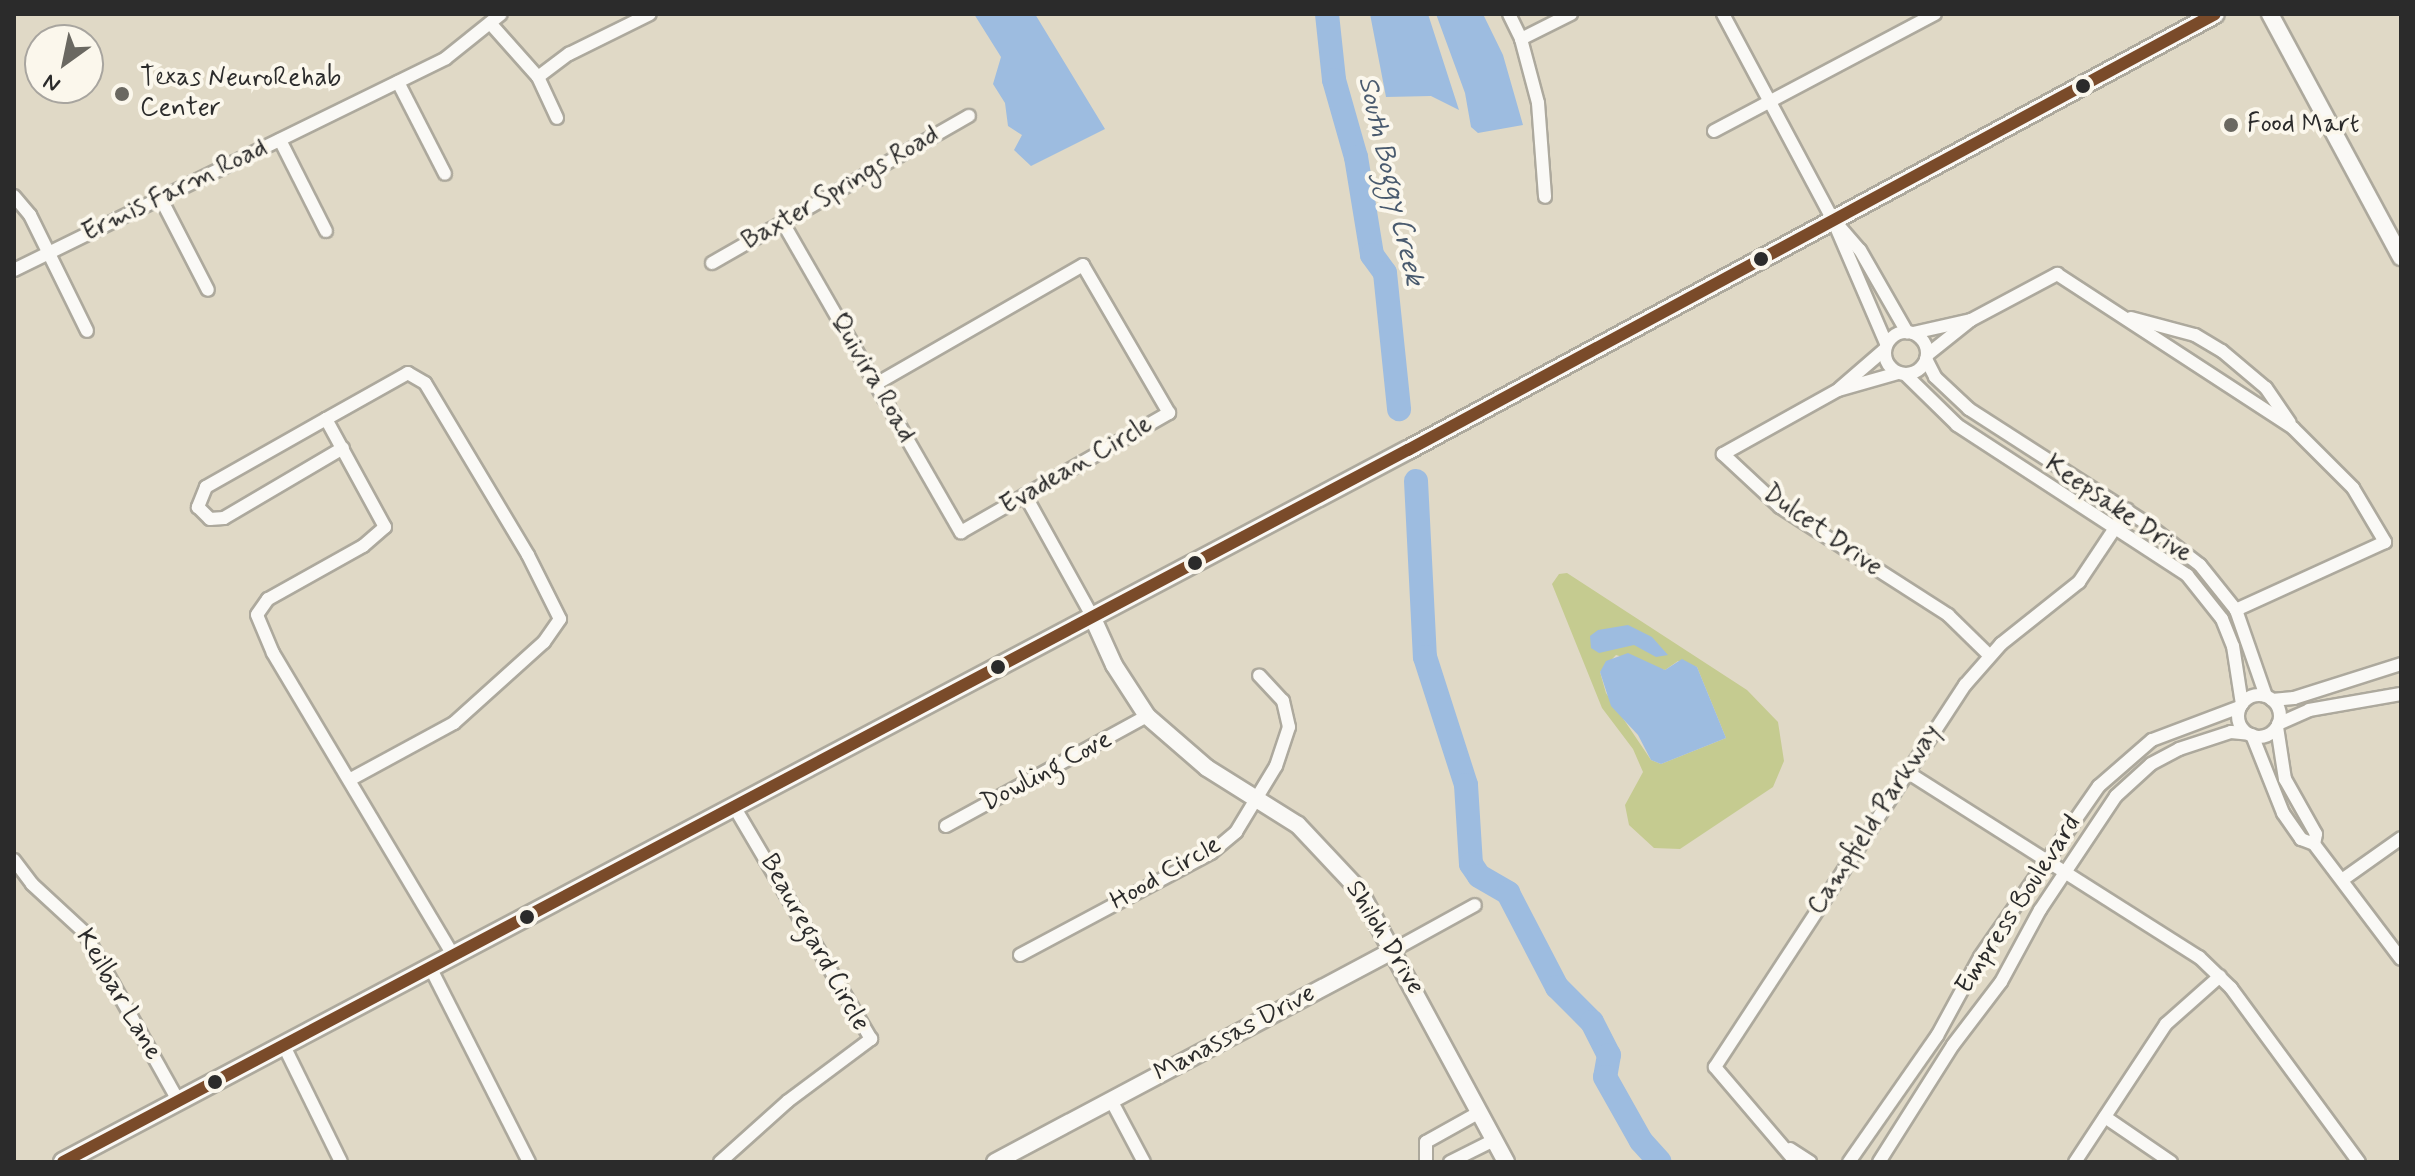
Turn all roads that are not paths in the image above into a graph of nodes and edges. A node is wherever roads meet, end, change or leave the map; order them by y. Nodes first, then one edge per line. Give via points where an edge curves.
1 (501, 14) edge
2 (650, 14) edge
3 (1509, 14) edge
4 (1571, 14) edge
5 (1723, 14) edge
6 (1935, 14) edge
7 (2215, 14) edge
8 (2270, 14) edge
9 (490, 23) junction
10 (1521, 39) junction
11 (538, 77) junction
12 (398, 82) junction
13 (1770, 102) junction
14 (969, 116) dead end
15 (557, 118) dead end
16 (1714, 131) dead end
17 (280, 140) junction
18 (445, 174) dead end
19 (14, 196) edge
20 (1545, 197) dead end
21 (161, 199) junction
22 (1833, 220) junction
23 (783, 223) junction
24 (326, 231) dead end
25 (48, 252) junction
26 (2401, 257) edge
27 (712, 263) dead end
28 (14, 270) edge
29 (208, 290) dead end
30 (2128, 317) junction
31 (1971, 320) junction
32 (87, 331) dead end
33 (1910, 332) junction
34 (1885, 347) junction
35 (1926, 357) junction
36 (1901, 374) junction
37 (876, 384) junction
38 (1838, 390) junction
39 (326, 419) junction
40 (2293, 428) junction
41 (343, 448) junction
42 (1025, 495) junction
43 (2127, 510) junction
44 (2114, 530) junction
45 (961, 532) joint
46 (2236, 610) junction
47 (1091, 614) junction
48 (1989, 655) junction
49 (2401, 664) edge
50 (1259, 675) dead end
51 (2401, 694) edge
52 (2269, 698) junction
53 (2241, 706) junction
54 (1147, 716) junction
55 (2277, 726) junction
56 (2251, 735) junction
57 (1907, 772) junction
58 (351, 779) junction
59 (1258, 799) junction
60 (734, 806) junction
61 (946, 826) dead end
62 (2401, 838) edge
63 (2314, 844) junction
64 (14, 860) edge
65 (2050, 860) junction
66 (2066, 869) junction
67 (2342, 880) junction
68 (1475, 905) dead end
69 (1395, 949) junction
70 (453, 955) junction
71 (1020, 955) dead end
72 (2401, 959) edge
73 (430, 967) junction
74 (2220, 976) junction
75 (283, 1044) junction
76 (1111, 1100) junction
77 (179, 1102) junction
78 (1480, 1112) junction
79 (2105, 1117) junction
80 (1494, 1140) junction
81 (1787, 1148) junction
82 (63, 1162) edge
83 (341, 1162) edge
84 (529, 1162) edge
85 (720, 1162) edge
86 (995, 1162) edge
87 (1144, 1162) edge
88 (1426, 1162) edge
89 (1450, 1162) edge
90 (1506, 1162) edge
91 (1796, 1162) edge
92 (1810, 1162) edge
93 (1849, 1162) edge
94 (1879, 1162) edge
95 (2075, 1162) edge
96 (2171, 1162) edge
97 (2359, 1162) edge

1 - 9 street, Ermis Farm Road
2 - 11 street via 569,54
3 - 10 street
4 - 10 street
5 - 13 street
6 - 13 street
7 - 22 main road
8 - 26 street
9 - 11 street
9 - 12 street, Ermis Farm Road via 446,58
10 - 20 street via 1538,103
11 - 15 street
12 - 17 street, Ermis Farm Road
12 - 18 street
13 - 16 street
13 - 22 street
14 - 23 street, Baxter Springs Road
17 - 21 street, Ermis Farm Road
17 - 24 street
19 - 25 street
21 - 25 street, Ermis Farm Road
21 - 29 street
22 - 33 street via 1860,250
22 - 34 street
22 - 47 main road
23 - 27 street, Baxter Springs Road
23 - 37 street, Quivira Road
25 - 28 street, Ermis Farm Road
25 - 32 street
30 - 31 street via 2057,274
30 - 40 street
30 - 40 street via 2195,335 2222,351 2266,388
31 - 33 street
31 - 35 street
33 - 34 street
33 - 35 street via 1922,339
34 - 36 street via 1887,364
34 - 38 street, Dulcet Drive
35 - 36 street via 1918,370
35 - 43 street, Keepsake Drive via 1935,377 1969,409
36 - 38 street, Dulcet Drive
36 - 44 street, Keepsake Drive via 1957,425
37 - 42 street, Evadean Circle via 1083,265 1169,413
37 - 45 street, Quivira Road
38 - 48 street, Dulcet Drive via 1723,454 1780,507 1948,615
39 - 41 street
39 - 41 street via 206,487 198,507 210,519 224,518
39 - 58 street via 385,382 417,375 559,612 557,627 544,642 454,723
40 - 46 street via 2353,488 2385,542
41 - 58 street via 385,527 363,546 268,599 257,615 273,653
42 - 45 street, Evadean Circle
42 - 47 street
43 - 44 street, Campfield Parkway
43 - 46 street, Keepsake Drive via 2200,565
44 - 48 street, Campfield Parkway via 2079,582
44 - 53 street, Keepsake Drive via 2164,558 2205,594 2233,646
46 - 52 street, Keepsake Drive
47 - 54 street, Shiloh Drive via 1120,676
47 - 60 main road
48 - 57 street, Campfield Parkway
49 - 52 street via 2294,698
50 - 59 street, Hood Circle via 1283,701 1289,727 1283,753
51 - 55 street via 2309,710
52 - 53 street via 2253,696
52 - 55 street via 2280,711
53 - 56 street via 2240,724
53 - 65 street, Empress Boulevard via 2172,730 2138,749 2099,786
54 - 59 street, Shiloh Drive via 1207,768
54 - 61 street, Dowling Cove
55 - 56 street via 2269,734
55 - 63 street via 2285,779 2316,834
56 - 63 street via 2283,813 2301,839
56 - 66 street, Empress Boulevard via 2206,738 2151,764 2116,796
57 - 65 street
57 - 81 street, Campfield Parkway via 1715,1067
58 - 70 street
59 - 69 street, Shiloh Drive via 1298,825 1341,867
59 - 71 street, Hood Circle via 1236,832 1211,853
60 - 70 main road
60 - 85 street, Beauregard Circle via 871,1039 788,1101
62 - 67 street
63 - 67 street
64 - 77 street, Keilbar Lane via 84,932
65 - 66 street
65 - 93 street, Empress Boulevard via 1980,957 1937,1036
66 - 74 street via 2190,950
66 - 94 street, Empress Boulevard via 2001,982 1953,1045
67 - 72 street
68 - 69 street, Manassas Drive
69 - 76 street, Manassas Drive
69 - 78 street, Shiloh Drive
70 - 73 main road
73 - 75 main road
73 - 84 street
74 - 79 street via 2166,1024
74 - 97 street
75 - 77 main road
75 - 83 street
76 - 86 street, Manassas Drive
76 - 87 street
77 - 82 main road
78 - 80 street, Shiloh Drive
78 - 88 street via 1426,1142
79 - 95 street
79 - 96 street
80 - 89 street
80 - 90 street, Shiloh Drive
81 - 91 street, Campfield Parkway
81 - 92 street, Campfield Parkway

